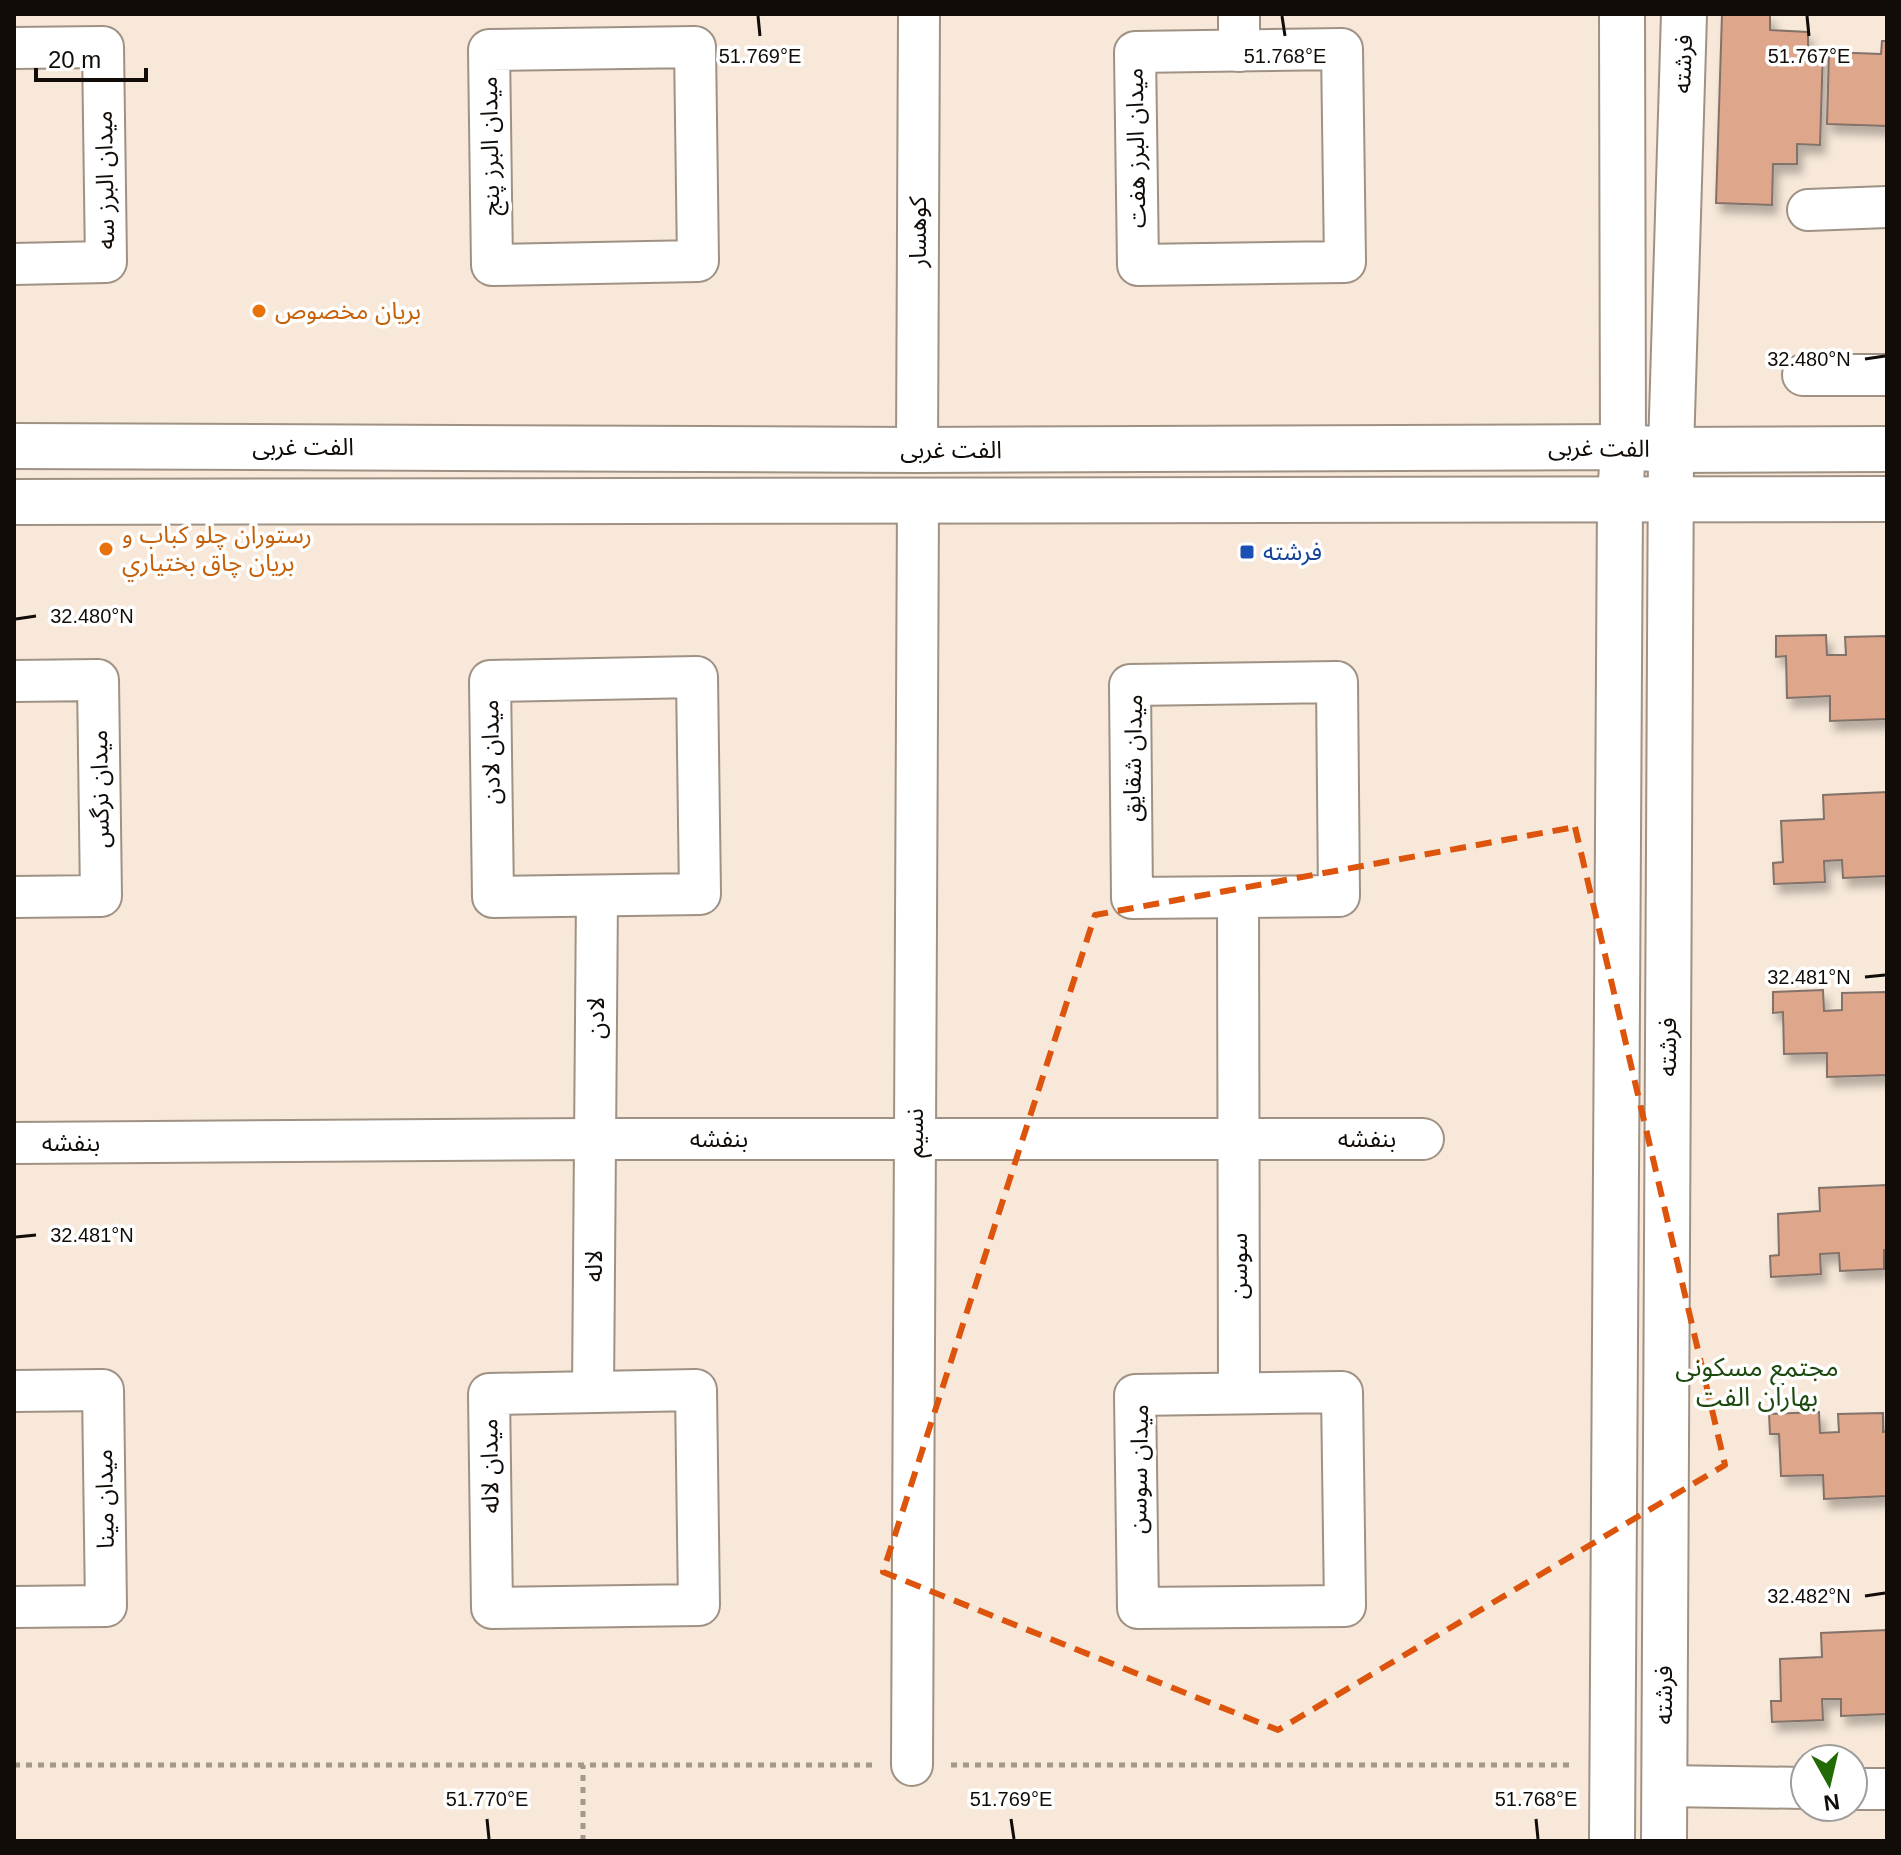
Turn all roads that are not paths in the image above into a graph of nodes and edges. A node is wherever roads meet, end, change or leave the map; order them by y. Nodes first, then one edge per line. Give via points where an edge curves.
1 (919, 14) edge
2 (1622, 14) edge
3 (1684, 14) edge
4 (593, 31) edge
5 (1239, 32) edge
6 (14, 48) edge
7 (1887, 207) edge
8 (1808, 210) dead end
9 (14, 264) edge
10 (1803, 375) dead end
11 (1887, 375) edge
12 (14, 446) edge
13 (1623, 447) junction
14 (1887, 449) edge
15 (917, 450) junction
16 (1671, 450) junction
17 (1671, 499) junction
18 (1887, 499) edge
19 (918, 500) junction
20 (1620, 500) junction
21 (14, 502) edge
22 (14, 681) edge
23 (597, 896) junction
24 (14, 897) edge
25 (1238, 897) junction
26 (595, 1139) junction
27 (915, 1139) junction
28 (1239, 1139) junction
29 (1423, 1139) dead end
30 (14, 1143) edge
31 (14, 1391) edge
32 (593, 1392) junction
33 (1239, 1393) junction
34 (14, 1607) edge
35 (912, 1765) road end
36 (1664, 1786) junction
37 (1789, 1788) edge
38 (1612, 1841) edge
39 (1664, 1841) edge

1 - 15 street, کوهسار
2 - 13 main road
3 - 16 main road, فرشته
4 - 4 street, میدان البرز پنج via 489,50 492,265 698,261 695,47
5 - 5 street, میدان البرز هفت via 1135,52 1138,265 1345,262 1342,49
6 - 9 street, میدان البرز سه via 103,47 106,262
7 - 8 street
10 - 11 street
12 - 15 main road, الفت غربی
13 - 15 main road, الفت غربی
13 - 16 main road, الفت غربی
13 - 20 main road
14 - 16 main road, الفت غربی
16 - 17 main road, فرشته
17 - 18 main road
17 - 20 main road
17 - 36 main road, فرشته
19 - 20 main road
19 - 21 main road
19 - 27 street, نسیم
20 - 38 main road
22 - 24 street, میدان نرگس via 98,680 101,896
23 - 23 street, میدان لادن via 700,894 697,677 490,681 493,897
23 - 26 street, لادن
25 - 25 street, میدان شقایق via 1339,896 1337,682 1130,685 1132,898
25 - 28 street, سوسن
26 - 27 street, بنفشه
26 - 30 street, بنفشه
26 - 32 street, لاله
27 - 28 street, بنفشه
27 - 35 street, نسیم
28 - 29 street, بنفشه
28 - 33 street, سوسن
31 - 34 street, میدان مینا via 103,1390 106,1606
32 - 32 street, میدان لاله via 489,1394 492,1608 699,1605 696,1390
33 - 33 street, میدان سوسن via 1135,1395 1138,1608 1345,1606 1342,1392
36 - 37 street
36 - 39 main road, فرشته

